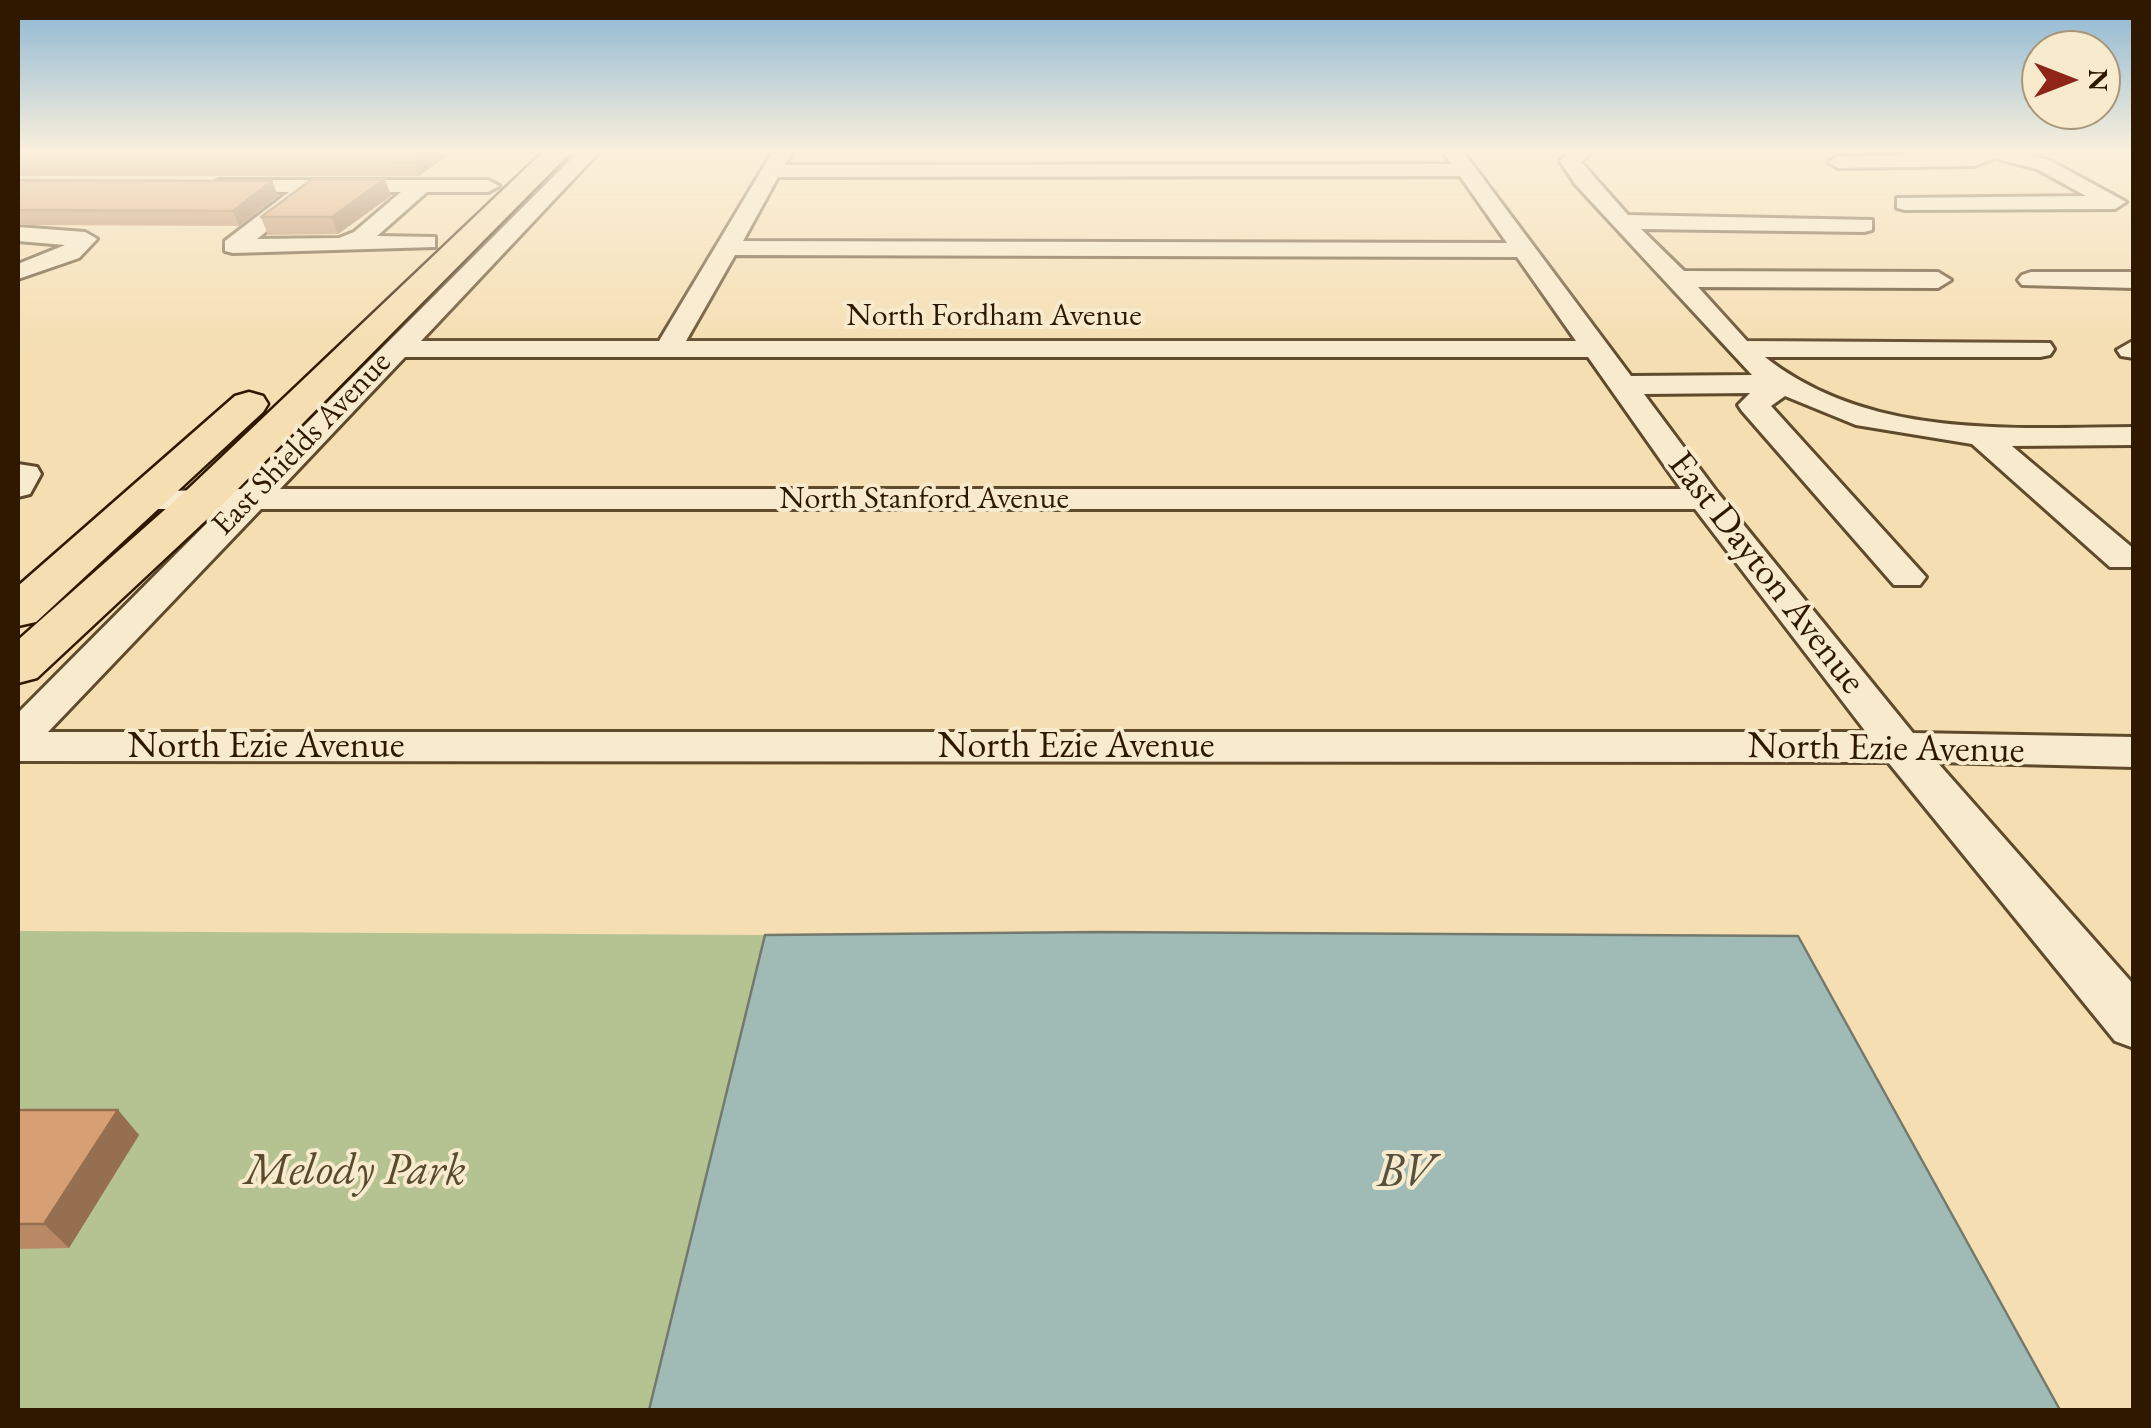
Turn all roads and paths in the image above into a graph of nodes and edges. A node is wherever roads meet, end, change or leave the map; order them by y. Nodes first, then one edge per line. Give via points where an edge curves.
1 (267, 220) edge
2 (383, 220) edge
3 (437, 220) edge
4 (488, 220) edge
5 (521, 220) edge
6 (743, 220) edge
7 (1501, 220) edge
8 (1618, 220) edge
9 (1620, 222) junction
10 (1864, 225) dead end
11 (18, 234) edge
12 (403, 242) junction
13 (342, 245) junction
14 (726, 248) junction
15 (1523, 250) junction
16 (18, 272) edge
17 (1676, 278) junction
18 (1938, 280) dead end
19 (2031, 280) dead end
20 (2134, 280) edge
21 (392, 349) junction
22 (1597, 349) junction
23 (1741, 349) junction
24 (2040, 349) dead end
25 (666, 352) junction
26 (1783, 384) junction
27 (1623, 386) junction
28 (2134, 436) edge
29 (1984, 438) junction
30 (18, 474) edge
31 (18, 487) edge
32 (144, 499) junction
33 (203, 499) junction
34 (249, 499) junction
35 (1705, 499) junction
36 (2124, 559) dead end
37 (1907, 577) dead end
38 (18, 611) edge
39 (18, 668) edge
40 (18, 738) edge
41 (18, 747) edge
42 (1902, 747) junction
43 (2134, 752) edge
44 (2134, 1025) edge

1 - 13 street via 233,246
2 - 13 street
3 - 12 main road, East Shields Avenue
4 - 33 main road, East Shields Avenue
5 - 21 street, East Shields Avenue
6 - 14 street
7 - 15 street, East Dayton Avenue
8 - 9 street
9 - 10 street
9 - 17 street
11 - 16 street via 85,238 70,253
12 - 13 street
12 - 32 main road, East Shields Avenue
14 - 15 street
14 - 25 street
15 - 22 street, East Dayton Avenue
17 - 18 street
17 - 23 street
19 - 20 street
21 - 25 street, North Fordham Avenue
21 - 34 street, East Shields Avenue
22 - 25 street, North Fordham Avenue
22 - 27 street, East Dayton Avenue
23 - 24 street
23 - 26 street
26 - 27 street
26 - 29 street via 1830,406
26 - 37 street via 1753,405
27 - 35 street, East Dayton Avenue
28 - 29 street
29 - 36 street
30 - 31 street via 25,474
32 - 33 street, North Stanford Avenue
32 - 38 main road, East Shields Avenue
33 - 34 street, North Stanford Avenue
33 - 39 main road, East Shields Avenue
34 - 35 street, North Stanford Avenue
34 - 40 street, East Shields Avenue
35 - 42 street, East Dayton Avenue
41 - 42 street, North Ezie Avenue
42 - 43 street, North Ezie Avenue
42 - 44 street, East Dayton Avenue

